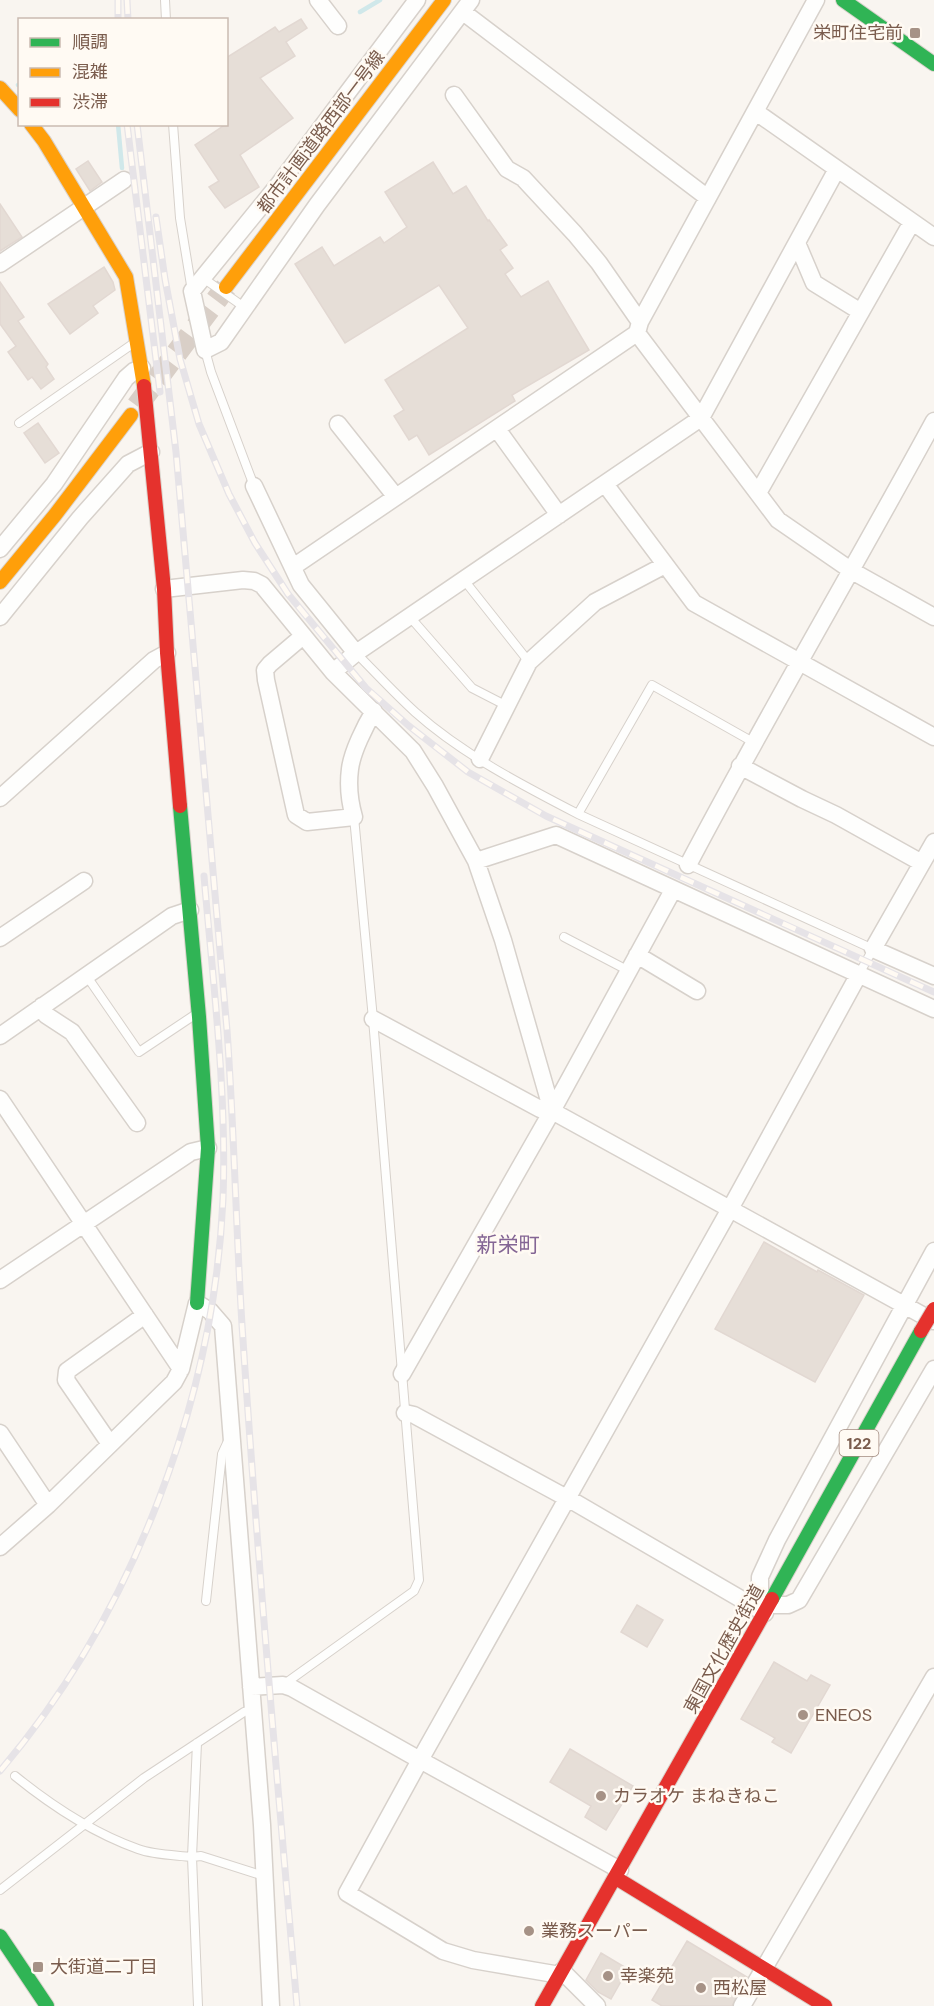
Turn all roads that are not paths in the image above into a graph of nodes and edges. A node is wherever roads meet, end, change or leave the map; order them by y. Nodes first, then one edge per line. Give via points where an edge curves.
1 (165, 0) edge
2 (318, 0) edge
3 (417, 0) edge
4 (444, 0) edge
5 (816, 0) edge
6 (843, 0) edge
7 (467, 6) edge
8 (166, 18) edge
9 (338, 26) dead end
10 (934, 64) edge
11 (0, 88) edge
12 (454, 95) dead end
13 (18, 108) edge
14 (756, 112) junction
15 (33, 126) edge
16 (173, 126) edge
17 (837, 169) junction
18 (124, 180) dead end
19 (708, 198) junction
20 (85, 207) junction
21 (912, 222) junction
22 (934, 237) edge
23 (797, 243) junction
24 (0, 264) edge
25 (203, 278) junction
26 (226, 287) tunnel mouth
27 (192, 291) junction
28 (244, 308) junction
29 (861, 312) junction
30 (638, 328) junction
31 (137, 341) junction
32 (205, 350) junction
33 (142, 368) junction
34 (131, 415) tunnel mouth
35 (701, 418) junction
36 (934, 421) edge
37 (19, 423) dead end
38 (338, 424) dead end
39 (497, 429) junction
40 (151, 452) junction
41 (605, 484) junction
42 (254, 486) joint
43 (758, 493) junction
44 (396, 497) junction
45 (559, 515) junction
46 (0, 549) edge
47 (665, 565) junction
48 (293, 567) junction
49 (852, 571) junction
50 (465, 580) junction
51 (0, 582) edge
52 (164, 589) junction
53 (0, 617) edge
54 (410, 617) junction
55 (934, 617) edge
56 (303, 636) junction
57 (167, 653) junction
58 (356, 653) junction
59 (799, 661) junction
60 (529, 662) junction
61 (333, 672) junction
62 (507, 706) junction
63 (374, 711) junction
64 (934, 737) edge
65 (753, 742) junction
66 (480, 759) junction
67 (740, 766) junction
68 (0, 798) edge
69 (578, 814) junction
70 (354, 817) junction
71 (934, 842) edge
72 (476, 861) junction
73 (922, 863) junction
74 (688, 865) junction
75 (84, 881) dead end
76 (673, 890) junction
77 (190, 910) junction
78 (564, 937) dead end
79 (0, 938) edge
80 (873, 949) junction
81 (637, 956) junction
82 (628, 971) junction
83 (859, 974) junction
84 (86, 975) junction
85 (934, 976) edge
86 (697, 991) dead end
87 (42, 1006) junction
88 (934, 1009) edge
89 (199, 1012) junction
90 (373, 1019) junction
91 (0, 1036) edge
92 (0, 1099) edge
93 (552, 1111) junction
94 (137, 1122) dead end
95 (207, 1148) junction
96 (730, 1209) junction
97 (84, 1224) junction
98 (934, 1251) edge
99 (0, 1280) edge
100 (197, 1303) junction
101 (905, 1304) junction
102 (934, 1309) edge
103 (145, 1315) junction
104 (928, 1327) edge
105 (181, 1369) junction
106 (934, 1369) edge
107 (402, 1374) junction
108 (405, 1413) junction
109 (0, 1433) edge
110 (232, 1434) junction
111 (110, 1444) junction
112 (567, 1499) junction
113 (48, 1504) junction
114 (0, 1547) edge
115 (206, 1601) dead end
116 (767, 1609) junction
117 (934, 1677) edge
118 (283, 1685) junction
119 (251, 1687) junction
120 (253, 1709) junction
121 (197, 1743) junction
122 (420, 1760) junction
123 (15, 1776) dead end
124 (85, 1825) junction
125 (192, 1857) junction
126 (618, 1874) junction
127 (264, 1876) junction
128 (0, 1890) edge
129 (0, 1936) edge
130 (764, 1970) junction
131 (561, 1973) junction
132 (47, 2006) edge
133 (198, 2006) edge
134 (271, 2006) edge
135 (542, 2006) edge
136 (597, 2006) edge
137 (742, 2006) edge
138 (825, 2006) edge

1 - 8 lane
2 - 9 street
3 - 25 street
4 - 26 main road, 都市計画道路西部一号線
5 - 14 street
6 - 10 main road
7 - 19 street
7 - 28 street
11 - 13 main road
12 - 30 street via 507,169 523,178 599,263
14 - 17 street
14 - 19 street
15 - 20 main road
16 - 27 lane via 180,218
17 - 21 street
17 - 23 street
18 - 20 street
19 - 30 street
20 - 24 street
20 - 31 main road via 126,277
21 - 22 street
21 - 29 street
23 - 29 street via 814,283
23 - 35 street
25 - 27 street
25 - 28 lane
27 - 32 street
28 - 32 street via 220,342
29 - 43 street
30 - 35 street
30 - 39 street
31 - 33 main road
31 - 37 lane
32 - 42 lane
33 - 40 main road
33 - 46 street via 126,378 54,484
34 - 51 main road
35 - 41 street
35 - 43 street
36 - 49 street
38 - 44 street
39 - 44 street
39 - 45 street
40 - 52 main road
40 - 53 street via 128,464
41 - 45 street
41 - 47 street
42 - 48 street
43 - 49 street via 778,520
44 - 48 street
45 - 50 street
47 - 59 street via 694,603
47 - 60 street via 594,602
48 - 58 street via 301,585
49 - 55 street
49 - 59 street
50 - 54 street
50 - 60 lane
52 - 56 street via 254,580
52 - 57 main road
54 - 58 street
54 - 62 lane via 472,688
56 - 61 street
56 - 70 street via 265,670 296,815 307,822
57 - 68 street via 154,660
57 - 77 main road
58 - 61 street
58 - 66 lane via 415,712
59 - 64 street
59 - 65 street
60 - 62 street
61 - 63 street
62 - 66 street
63 - 70 street via 350,770
63 - 72 street via 412,751
65 - 67 street
65 - 69 lane via 652,684
66 - 69 lane
67 - 73 street
67 - 74 street
69 - 74 lane
70 - 90 lane
71 - 73 street
72 - 76 street via 556,835
72 - 93 street
73 - 80 street
74 - 80 lane
75 - 79 street
76 - 81 street
76 - 83 street
77 - 84 street via 172,916
77 - 89 main road
78 - 82 lane
80 - 83 lane
80 - 85 street
81 - 82 street
81 - 86 street
82 - 93 street
83 - 88 street
83 - 96 street
84 - 87 street
84 - 89 lane via 139,1052
87 - 91 street
87 - 94 street via 46,1015 72,1032
89 - 95 main road
90 - 93 street via 540,1109
90 - 107 lane
92 - 97 street
93 - 96 street
93 - 107 street
95 - 97 street via 191,1152
95 - 100 main road
96 - 101 street
96 - 112 street
97 - 99 street
97 - 103 street
98 - 101 street
100 - 105 street
100 - 110 street via 223,1326
101 - 104 street
101 - 116 street via 760,1577 760,1592
102 - 104 main road, 東国文化歴史街道 / 122, bridge
103 - 105 street
103 - 111 street via 67,1371 66,1380
104 - 116 main road, 東国文化歴史街道 / 122
105 - 111 street via 174,1382
106 - 116 street via 799,1600
107 - 108 lane
108 - 112 street
108 - 118 lane via 418,1585
109 - 113 street
110 - 115 lane via 222,1454
110 - 119 street
111 - 113 street
112 - 116 street
112 - 122 street
113 - 114 street
116 - 126 main road, 東国文化歴史街道 / 122
117 - 130 street
118 - 119 street
118 - 122 street
119 - 120 street
120 - 121 lane
120 - 127 street
121 - 124 lane via 144,1778
121 - 125 lane
122 - 126 street
122 - 131 street via 347,1893 443,1950 474,1960
123 - 124 lane
124 - 125 lane via 140,1850
124 - 128 lane
125 - 127 lane via 201,1856
125 - 133 lane
126 - 130 main road
126 - 131 main road, 東国文化歴史街道 / 122
127 - 134 street
129 - 132 main road
130 - 137 street
130 - 138 main road
131 - 135 main road, 東国文化歴史街道 / 122
131 - 136 street

